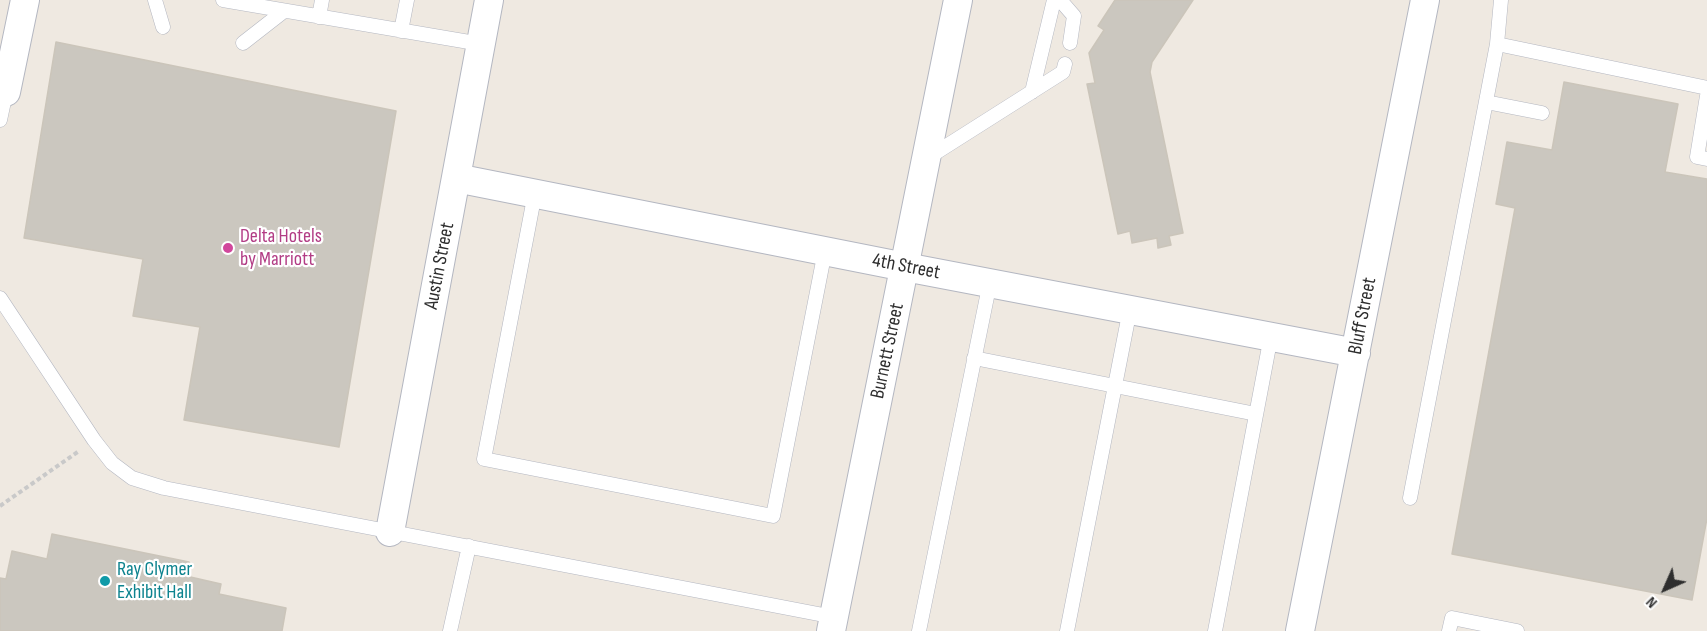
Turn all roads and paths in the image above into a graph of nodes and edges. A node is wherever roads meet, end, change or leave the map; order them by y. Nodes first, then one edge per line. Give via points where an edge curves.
1 (25, 0) edge
2 (155, 0) edge
3 (222, 0) edge
4 (322, 0) edge
5 (407, 0) edge
6 (489, 0) edge
7 (958, 0) edge
8 (1054, 0) edge
9 (1060, 0) edge
10 (1425, 0) edge
11 (1501, 0) edge
12 (240, 2) edge
13 (284, 11) junction
14 (319, 17) junction
15 (164, 27) dead end
16 (401, 31) junction
17 (243, 43) dead end
18 (1070, 43) dead end
19 (481, 44) junction
20 (1497, 44) junction
21 (1065, 64) dead end
22 (1707, 88) edge
23 (3, 92) edge
24 (1032, 92) junction
25 (1707, 96) edge
26 (1486, 102) junction
27 (1542, 113) dead end
28 (0, 120) edge
29 (927, 158) junction
30 (1707, 159) edge
31 (456, 178) junction
32 (535, 193) junction
33 (825, 251) junction
34 (905, 267) junction
35 (990, 282) junction
36 (0, 298) edge
37 (1130, 309) junction
38 (1271, 336) junction
39 (1356, 352) junction
40 (974, 358) junction
41 (1115, 386) junction
42 (1256, 414) junction
43 (94, 440) junction
44 (1410, 498) dead end
45 (0, 506) edge
46 (390, 531) junction
47 (469, 546) junction
48 (832, 624) edge
49 (450, 631) edge
50 (919, 631) edge
51 (1067, 631) edge
52 (1215, 631) edge
53 (1300, 631) edge
54 (1449, 631) edge
55 (1517, 631) edge

1 - 23 street
2 - 15 lane
3 - 12 lane
4 - 14 lane
5 - 16 lane
6 - 19 street, Austin Street
7 - 29 street, Burnett Street
8 - 24 lane
9 - 18 lane via 1074,16
10 - 39 street, Bluff Street
11 - 20 lane
12 - 13 lane
13 - 14 lane
13 - 17 lane
14 - 16 lane
16 - 19 lane
19 - 31 street, Austin Street
20 - 22 lane
20 - 26 lane
21 - 24 lane via 1063,72
23 - 28 lane
24 - 29 lane
25 - 30 lane via 1697,157
26 - 27 lane
26 - 44 lane
29 - 34 street, Burnett Street
31 - 32 street, 4th Street
31 - 46 street, Austin Street
32 - 33 street, 4th Street
32 - 33 lane via 484,459 773,516
33 - 34 street, 4th Street
34 - 35 street, 4th Street
34 - 48 street, Burnett Street
35 - 37 street, 4th Street
35 - 40 lane
36 - 43 lane
37 - 38 street, 4th Street
37 - 41 lane
38 - 39 street, 4th Street
38 - 42 lane
39 - 53 street, Bluff Street
40 - 41 lane
40 - 50 lane
41 - 42 lane
41 - 51 lane
42 - 52 lane
43 - 45 path
43 - 46 lane via 112,463 132,478 165,488
46 - 47 lane
47 - 48 lane
47 - 49 lane
54 - 55 lane via 1452,618

